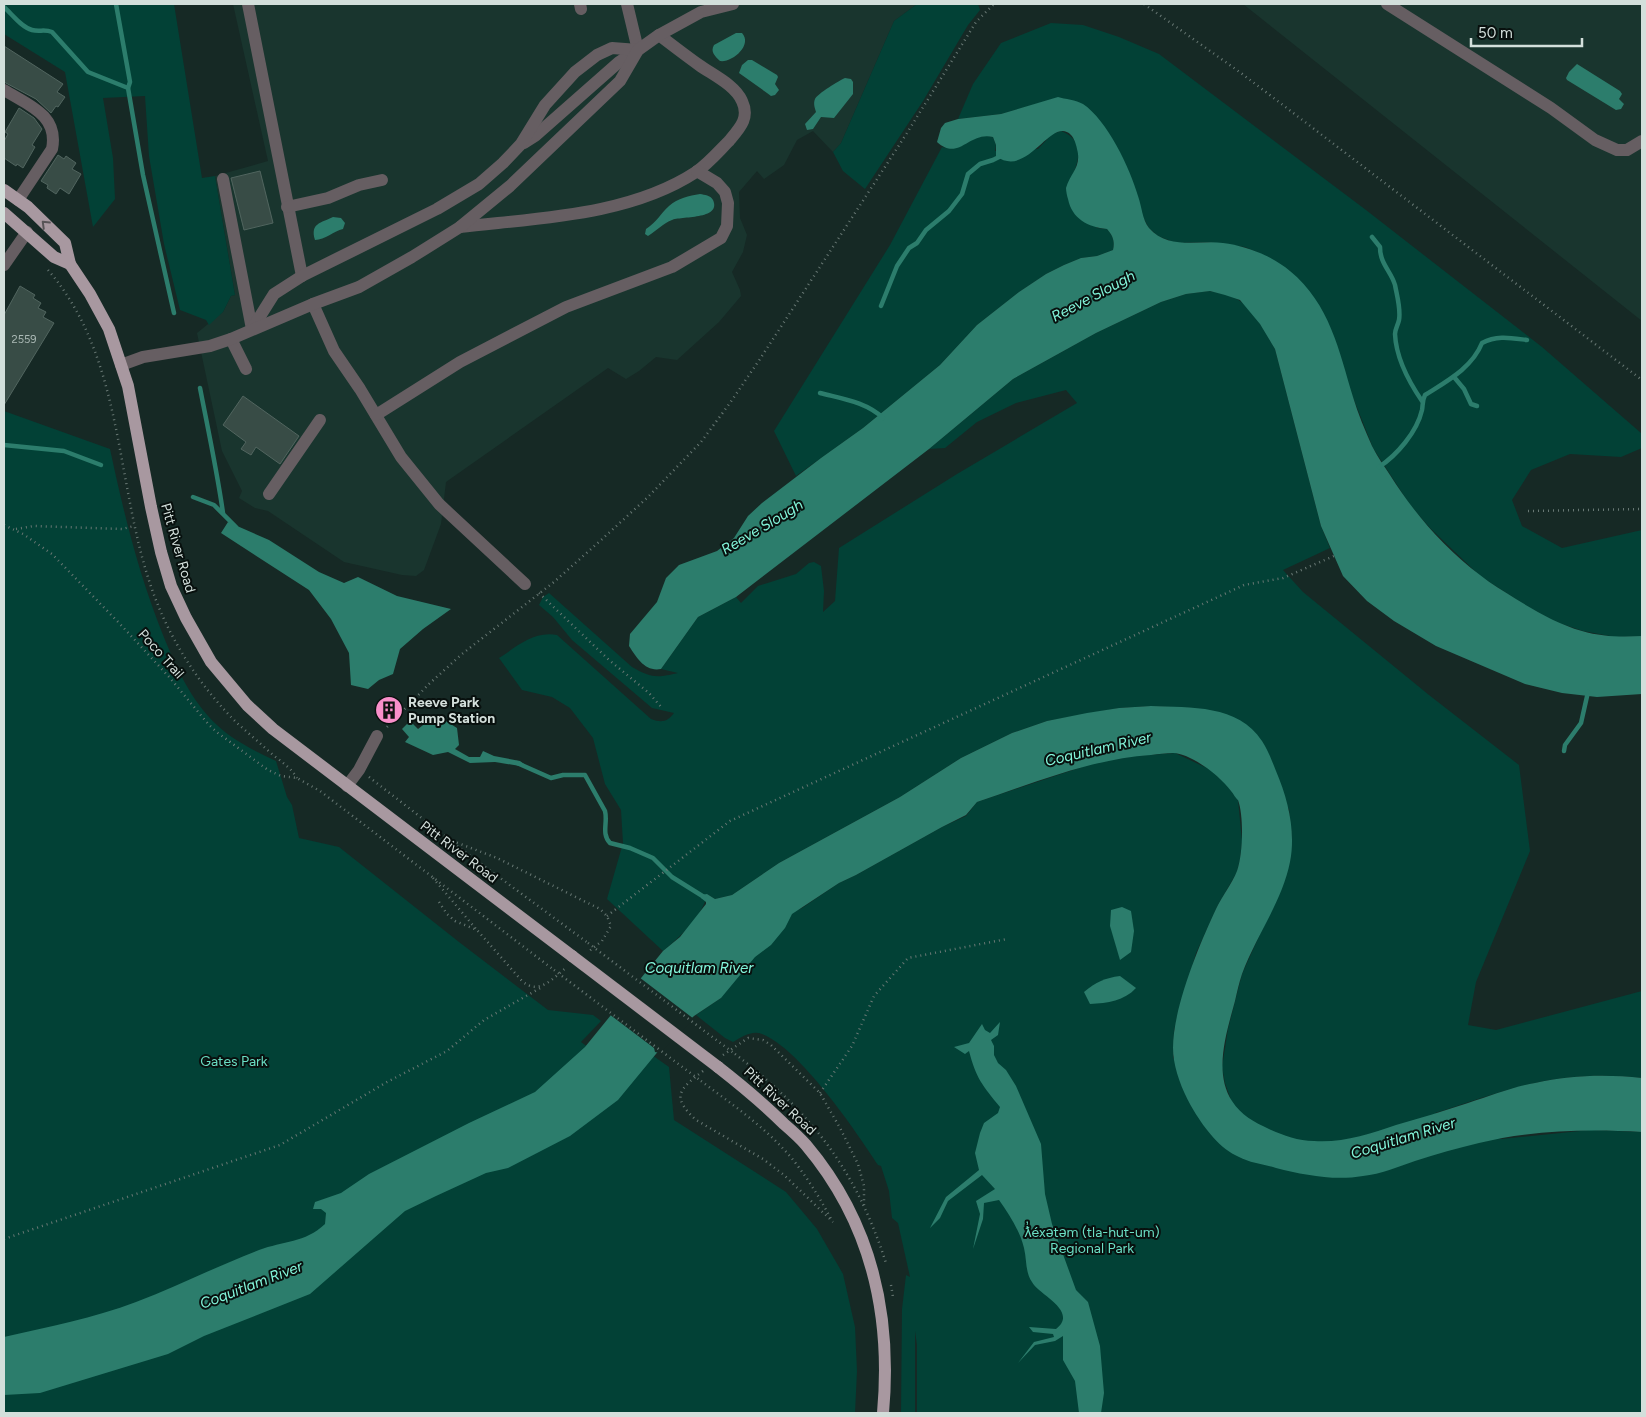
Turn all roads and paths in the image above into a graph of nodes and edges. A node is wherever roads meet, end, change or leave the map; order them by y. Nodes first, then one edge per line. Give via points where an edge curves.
1 (248, 4) edge
2 (627, 4) edge
3 (733, 4) edge
4 (994, 4) edge
5 (1144, 4) edge
6 (1387, 4) edge
7 (659, 35) junction
8 (638, 50) junction
9 (4, 90) edge
10 (1642, 141) edge
11 (522, 144) junction
12 (697, 171) junction
13 (223, 179) dead end
14 (382, 180) dead end
15 (4, 190) edge
16 (18, 200) junction
17 (287, 208) junction
18 (4, 213) edge
19 (460, 226) junction
20 (26, 232) junction
21 (70, 264) junction
22 (4, 265) edge
23 (302, 276) junction
24 (313, 304) junction
25 (252, 329) junction
26 (231, 339) junction
27 (121, 365) junction
28 (246, 369) dead end
29 (1642, 380) edge
30 (376, 415) junction
31 (320, 420) dead end
32 (269, 494) dead end
33 (1642, 509) edge
34 (1528, 511) dead end
35 (4, 525) edge
36 (134, 526) dead end
37 (14, 530) junction
38 (1334, 556) dead end
39 (525, 584) dead end
40 (539, 594) junction
41 (662, 708) dead end
42 (377, 736) joint
43 (359, 770) junction
44 (347, 786) junction
45 (430, 873) junction
46 (607, 916) dead end
47 (478, 930) dead end
48 (1007, 939) dead end
49 (542, 986) dead end
50 (734, 1054) dead end
51 (820, 1093) dead end
52 (833, 1222) dead end
53 (4, 1239) edge
54 (883, 1413) edge

1 - 17 lane
2 - 8 lane
3 - 7 lane via 701,12
4 - 40 path via 976,22 760,359 701,442 620,522
5 - 29 path via 1241,74
6 - 10 lane via 1551,108 1595,140 1617,150 1627,150
7 - 8 lane
7 - 12 lane via 728,85 742,99 746,111 742,126
8 - 11 lane via 619,62
8 - 11 lane via 612,48 574,72 545,105
8 - 19 lane via 620,81 510,186
9 - 16 lane via 42,113 49,122 54,139 52,149
11 - 23 lane via 479,184 454,199
12 - 19 lane via 647,196 602,209
12 - 30 lane via 725,192 727,221 721,238 672,267 566,307 460,362
13 - 25 lane
14 - 17 lane
15 - 16 main road, Pitt River Road
21 -> 16 main road, Pitt River Road via 65,243
17 - 23 lane
18 - 20 main road, Pitt River Road
19 - 24 lane via 359,287
20 - 21 main road, Pitt River Road via 54,257
20 - 22 lane
21 - 27 main road, Pitt River Road via 109,329
23 - 25 lane via 274,294
24 - 25 lane
24 - 30 lane via 334,351
25 - 26 lane
26 - 27 lane via 210,346 143,357
26 - 28 lane
27 - 44 main road, Pitt River Road via 161,552 186,618 211,662 247,705
30 - 39 lane via 401,457 439,504
31 - 32 lane
33 - 34 path
35 - 37 path, Poco Trail
36 - 37 path via 122,530 34,526
37 - 45 path, Poco Trail via 52,554 218,733 268,770 297,778 320,790
38 - 46 path via 1283,578 1244,585 730,821
40 - 41 path via 609,660 649,692
40 - 42 path via 462,654
42 - 43 lane
43 - 44 lane
43 - 50 path, bridge
44 - 54 main road, Pitt River Road, bridge via 754,1095 806,1144 840,1192 864,1243 875,1279 884,1322
45 - 47 path
45 - 52 path, bridge via 745,1115 793,1160
48 - 51 path via 908,958 874,996 852,1046
49 - 53 path via 484,1020 447,1051 280,1145

